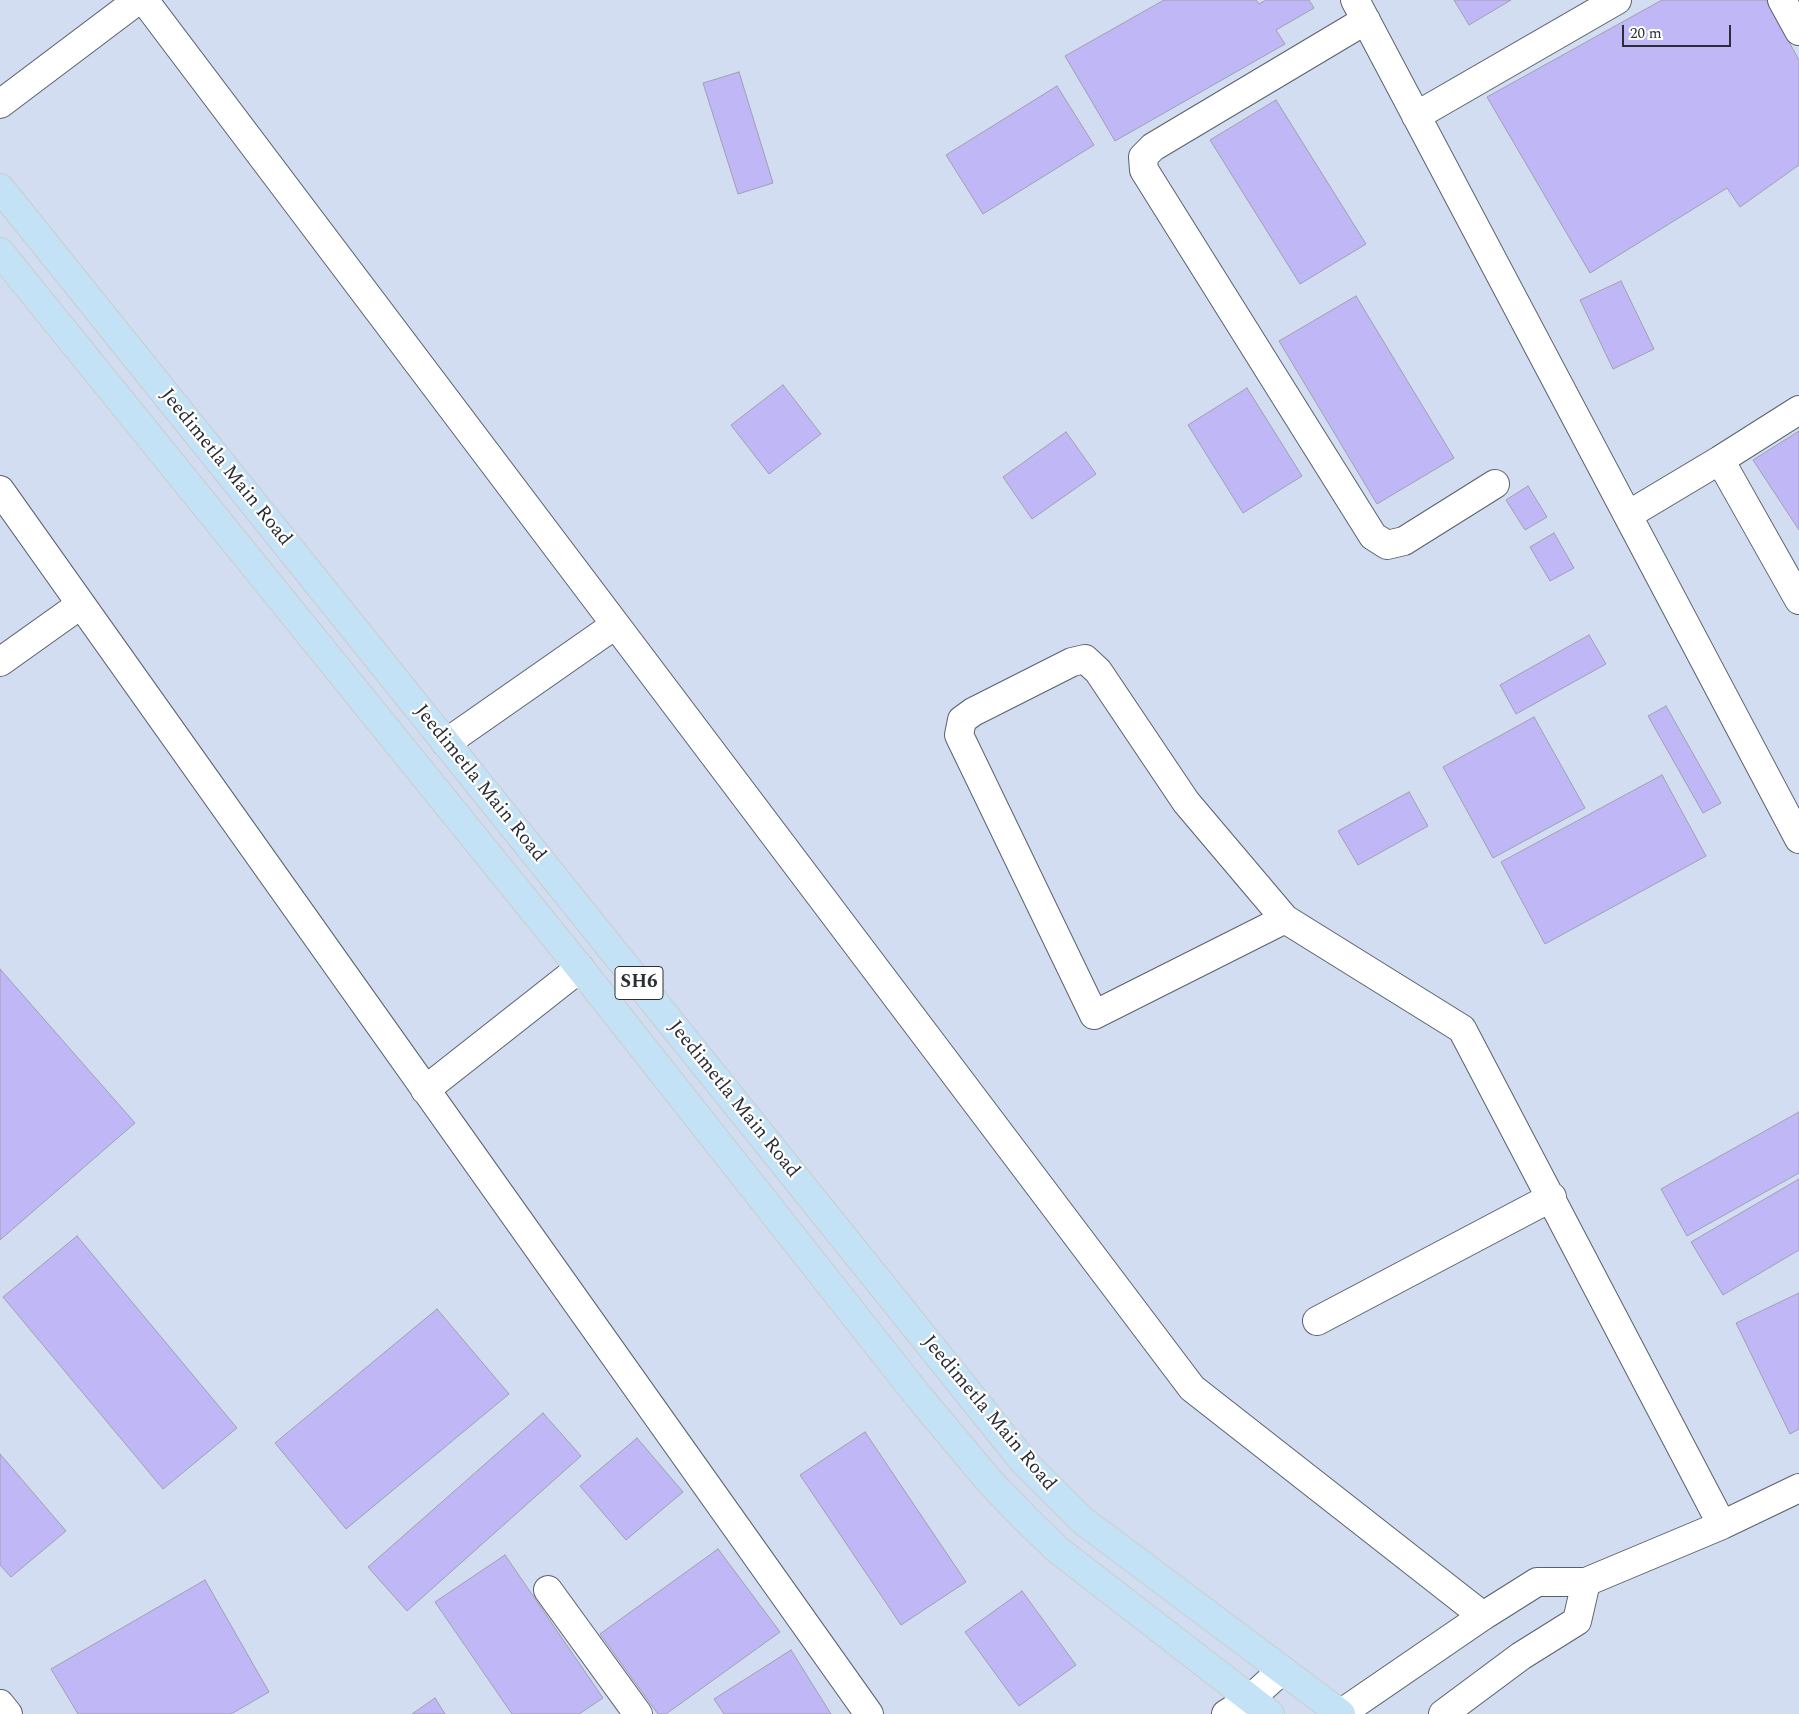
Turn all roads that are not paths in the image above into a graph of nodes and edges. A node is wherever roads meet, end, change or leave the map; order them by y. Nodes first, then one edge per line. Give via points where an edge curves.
1 (138, 0) edge
2 (144, 0) edge
3 (1617, 0) edge
4 (1782, 0) edge
5 (1360, 10) edge
6 (1799, 31) edge
7 (0, 104) edge
8 (1416, 116) junction
9 (0, 188) edge
10 (0, 252) edge
11 (1799, 410) edge
12 (1720, 460) junction
13 (1495, 484) dead end
14 (0, 490) edge
15 (1628, 515) junction
16 (1799, 600) edge
17 (80, 605) junction
18 (615, 625) junction
19 (0, 662) edge
20 (446, 743) junction
21 (1799, 839) edge
22 (1285, 919) junction
23 (580, 968) junction
24 (425, 1090) junction
25 (1552, 1197) junction
26 (1317, 1321) dead end
27 (1799, 1488) edge
28 (1722, 1525) junction
29 (1586, 1582) junction
30 (548, 1590) dead end
31 (1483, 1616) junction
32 (1282, 1670) junction
33 (0, 1704) edge
34 (1260, 1706) edge
35 (8, 1714) edge
36 (638, 1714) edge
37 (869, 1714) edge
38 (1226, 1714) edge
39 (1340, 1714) edge
40 (1443, 1714) edge

1 - 7 street
2 - 18 street
3 - 8 street
4 - 6 street
5 - 8 street
5 - 13 street via 1152,147 1143,157 1144,170 1373,536 1387,545 1404,541
8 - 15 street
9 - 20 main road, Jeedimetla Main Road / SH6
10 - 23 main road, Jeedimetla Main Road / SH6
11 - 12 street
12 - 15 street
12 - 16 street
14 - 17 street
15 - 21 street
17 - 19 street
17 - 24 street
18 - 20 street
18 - 31 street via 1192,1388
20 - 32 main road, Jeedimetla Main Road / SH6 via 1024,1462 1082,1520
22 - 22 street via 1186,802 1098,671 1085,659 1072,662 962,720 960,735 1094,1015
22 - 25 street via 1462,1029
23 - 24 street
23 - 34 main road, Jeedimetla Main Road / SH6 via 991,1483 1058,1550
24 - 37 street
25 - 26 street
25 - 28 street
27 - 28 street
28 - 29 street
29 - 31 street via 1537,1582
29 - 40 street via 1576,1621 1521,1656
30 - 36 street
31 - 39 street
32 - 34 street
32 - 39 main road, Jeedimetla Main Road / SH6
33 - 35 street
34 - 38 street

